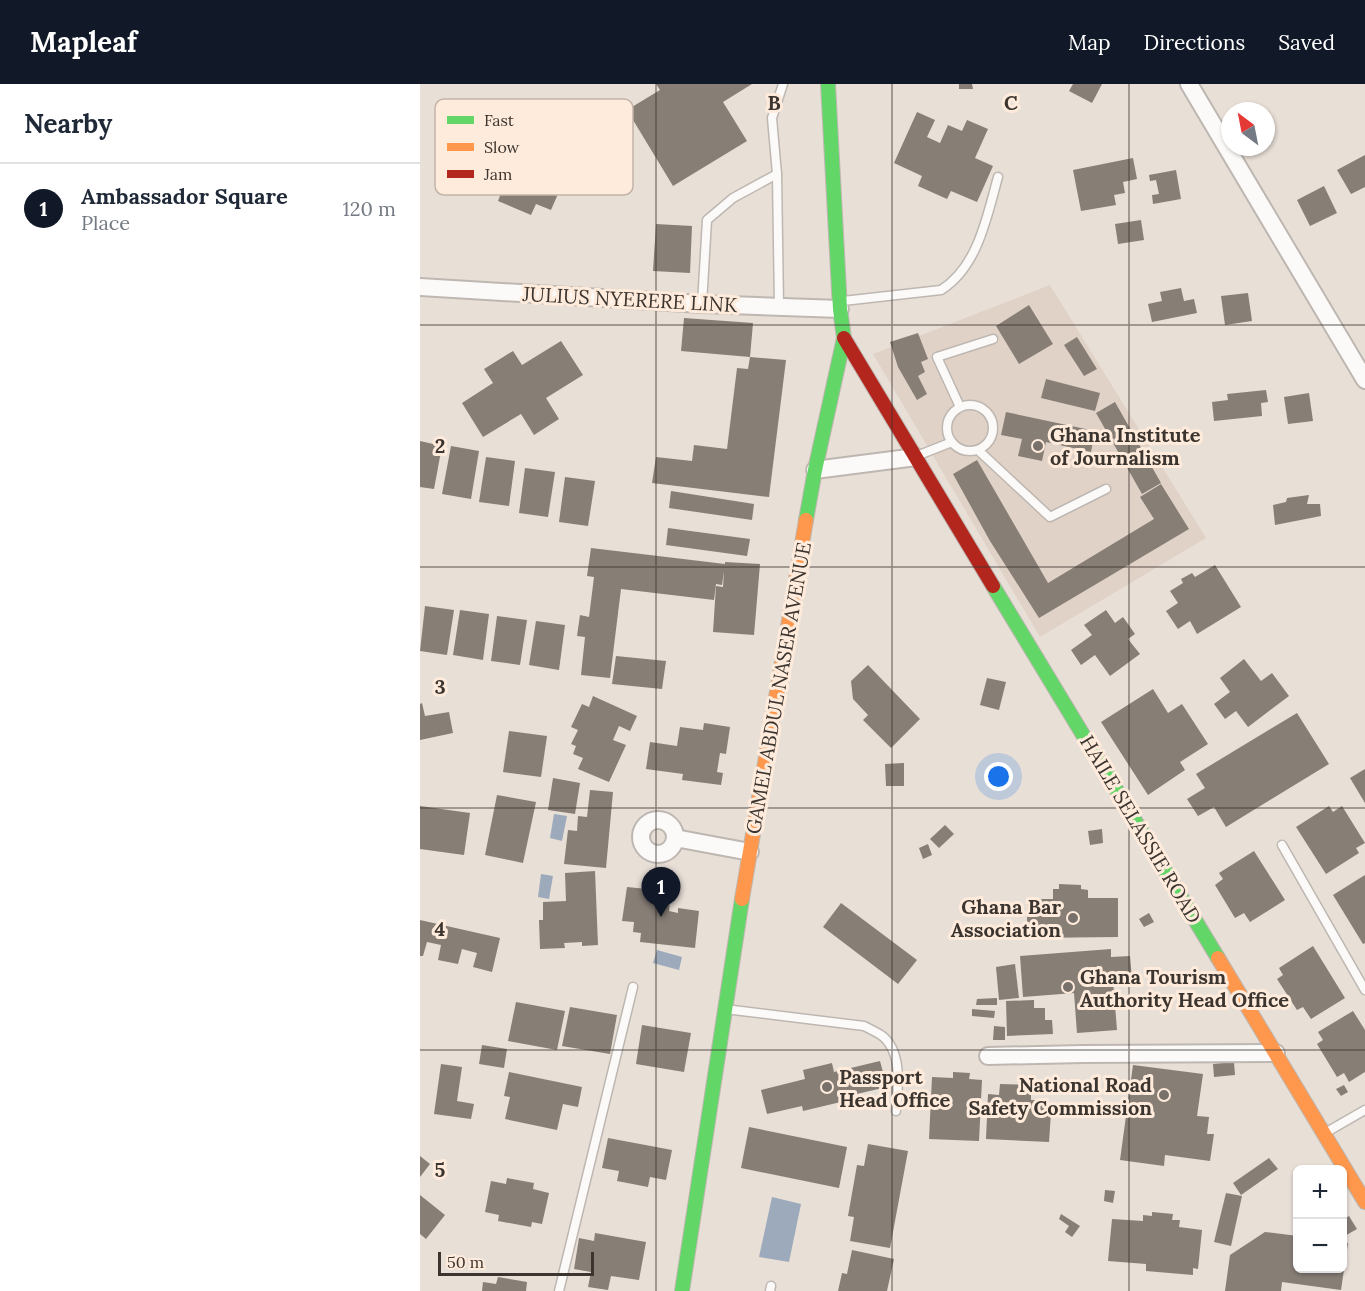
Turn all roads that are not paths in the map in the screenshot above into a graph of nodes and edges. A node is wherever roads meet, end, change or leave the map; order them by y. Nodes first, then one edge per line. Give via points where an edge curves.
1 (783, 84) edge
2 (828, 84) edge
3 (1189, 84) edge
4 (777, 174) junction
5 (998, 177) dead end
6 (420, 287) edge
7 (702, 304) junction
8 (840, 305) junction
9 (779, 307) junction
10 (844, 338) junction
11 (993, 339) dead end
12 (1365, 380) edge
13 (960, 407) junction
14 (952, 442) junction
15 (978, 450) junction
16 (916, 457) junction
17 (815, 470) junction
18 (1106, 489) dead end
19 (675, 838) dead end
20 (1282, 845) dead end
21 (750, 852) junction
22 (633, 987) dead end
23 (1365, 990) edge
24 (725, 1009) junction
25 (1276, 1053) junction
26 (988, 1056) dead end
27 (1365, 1110) edge
28 (896, 1111) dead end
29 (1325, 1133) junction
30 (1365, 1202) edge
31 (559, 1291) edge
32 (682, 1291) edge

1 - 4 lane via 772,118
2 - 8 street, GAMEL ABDUL NASER AVENUE
3 - 12 street
4 - 7 lane via 733,198 706,220
4 - 9 lane
5 - 8 lane via 983,231 964,271 953,283 942,290
6 - 7 street, JULIUS NYERERE LINK
7 - 9 street, JULIUS NYERERE LINK
8 - 9 street, JULIUS NYERERE LINK
8 - 10 street, GAMEL ABDUL NASER AVENUE
10 - 16 street, HAILE SELASSIE ROAD
10 - 17 street, GAMEL ABDUL NASER AVENUE
11 - 13 lane via 937,357
13 - 14 lane via 948,423
13 - 15 lane via 975,405 988,412 994,426 990,440
14 - 15 lane via 959,448
14 - 16 lane
15 - 18 lane via 1050,517
16 - 17 street
16 - 25 street, HAILE SELASSIE ROAD
17 - 21 street, GAMEL ABDUL NASER AVENUE
19 - 21 street
20 - 23 lane
21 - 24 street, GAMEL ABDUL NASER AVENUE
22 - 31 lane
24 - 28 lane via 864,1026 883,1036 893,1050 899,1081
24 - 32 street, GAMEL ABDUL NASER AVENUE
25 - 26 street
25 - 29 street, HAILE SELASSIE ROAD
27 - 29 lane
29 - 30 street, HAILE SELASSIE ROAD

